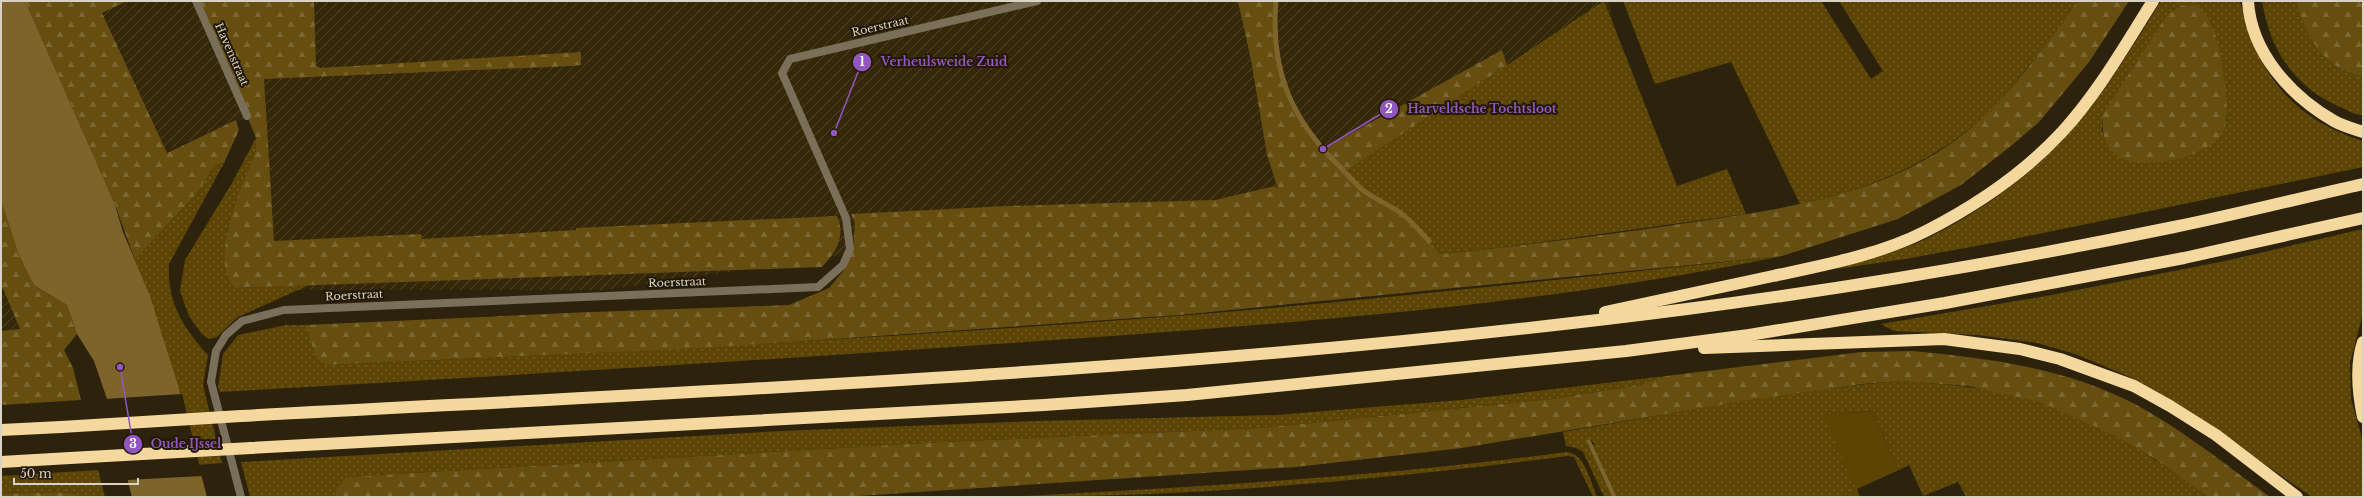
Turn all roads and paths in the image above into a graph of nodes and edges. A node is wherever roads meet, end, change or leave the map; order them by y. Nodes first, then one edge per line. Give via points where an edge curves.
1 (196, 1) edge
2 (1037, 1) edge
3 (2153, 1) edge
4 (2248, 1) edge
5 (1014, 3) edge
6 (247, 116) dead end
7 (2363, 132) edge
8 (2363, 184) edge
9 (2363, 218) edge
10 (1527, 329) junction
11 (2363, 342) edge
12 (1626, 351) junction
13 (2363, 417) edge
14 (1, 430) edge
15 (1, 462) edge
16 (241, 497) edge
17 (2297, 497) edge

1 - 6 street, Havenstraat
2 - 5 street, Roerstraat
3 - 10 highway via 2126,44 2063,131 2008,180 1925,232 1830,264
4 - 7 highway via 2258,42 2276,73 2303,101 2335,122
5 - 16 street, Roerstraat via 790,59 782,73 846,218 850,249 843,265 818,287 284,310 242,321 226,335 216,351 211,382
8 - 10 highway via 2174,227 1939,271 1693,308
9 - 12 highway via 2184,258 1945,303 1749,336
10 - 14 highway, bridge via 1190,361
11 - 13 highway via 2360,350 2358,391
12 - 15 highway, bridge via 1187,395
12 - 17 highway via 1944,339 2020,349 2095,370 2134,386 2216,435

